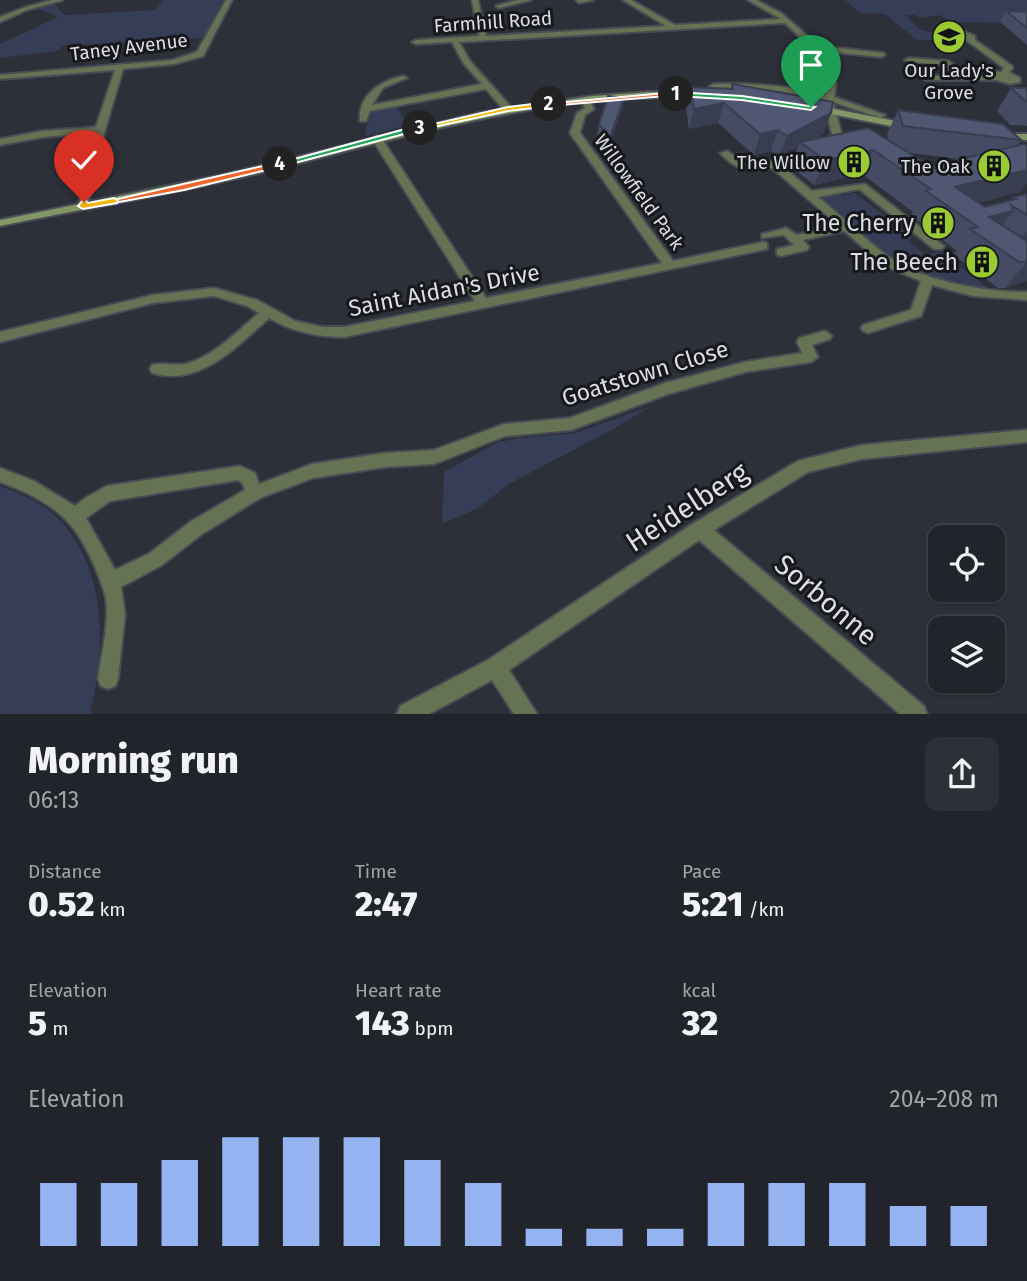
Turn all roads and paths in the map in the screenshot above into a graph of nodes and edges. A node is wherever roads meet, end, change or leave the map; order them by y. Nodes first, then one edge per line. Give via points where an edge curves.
1 (61, 0) edge
2 (229, 0) edge
3 (475, 0) edge
4 (526, 0) edge
5 (590, 0) edge
6 (626, 0) edge
7 (579, 1) edge
8 (755, 1) edge
9 (499, 6) dead end
10 (533, 11) dead end
11 (0, 20) edge
12 (788, 21) junction
13 (739, 23) junction
14 (673, 27) junction
15 (957, 31) dead end
16 (483, 38) junction
17 (454, 40) junction
18 (416, 42) dead end
19 (817, 48) junction
20 (881, 55) dead end
21 (909, 60) dead end
22 (946, 63) junction
23 (957, 63) dead end
24 (120, 65) junction
25 (962, 76) junction
26 (1000, 76) junction
27 (0, 77) edge
28 (403, 78) dead end
29 (926, 78) dead end
30 (1016, 85) edge
31 (486, 86) junction
32 (713, 88) edge
33 (831, 97) junction
34 (742, 98) edge
35 (585, 100) junction
36 (571, 102) junction
37 (807, 107) edge
38 (366, 109) junction
39 (508, 109) junction
40 (832, 112) junction
41 (581, 113) junction
42 (881, 115) dead end
43 (363, 119) dead end
44 (920, 129) edge
45 (100, 130) junction
46 (838, 135) junction
47 (987, 136) edge
48 (1027, 137) edge
49 (377, 139) junction
50 (851, 140) edge
51 (0, 142) edge
52 (725, 153) dead end
53 (774, 164) junction
54 (809, 195) junction
55 (83, 206) junction
56 (0, 223) edge
57 (845, 227) junction
58 (794, 239) junction
59 (938, 246) dead end
60 (781, 252) dead end
61 (671, 266) junction
62 (928, 280) junction
63 (1027, 296) edge
64 (482, 302) junction
65 (268, 312) junction
66 (868, 328) dead end
67 (825, 336) dead end
68 (0, 337) edge
69 (157, 369) dead end
70 (1027, 436) edge
71 (0, 475) edge
72 (254, 493) junction
73 (75, 517) junction
74 (699, 529) junction
75 (109, 583) junction
76 (495, 667) junction
77 (108, 679) dead end
78 (408, 714) edge
79 (526, 714) edge
80 (916, 714) edge

1 - 11 street
2 - 24 street, Taney Avenue via 201,54 174,62
3 - 16 street
4 - 9 street
4 - 10 street
5 - 7 street
6 - 14 street
8 - 12 street
8 - 13 street
12 - 13 street, Farmhill Road
12 - 19 street
13 - 14 street, Farmhill Road
14 - 16 street, Farmhill Road
15 - 26 street via 970,35 1009,68
16 - 17 street, Farmhill Road
17 - 18 street, Farmhill Road
17 - 31 street
19 - 20 street
19 - 33 street via 832,84
21 - 22 street
22 - 23 street
22 - 25 street
24 - 27 street, Taney Avenue
24 - 45 street
25 - 26 street
25 - 29 street
26 - 30 street via 1017,79
28 - 38 street via 384,82 372,93
31 - 38 street
31 - 39 street
32 - 33 street via 772,86
33 - 40 street
33 - 42 street
34 - 35 main road via 669,94
35 - 36 main road
35 - 41 street via 590,109
36 - 39 main road
36 - 41 street, Willowfield Park
37 - 40 main road
38 - 43 street
39 - 49 main road
40 - 44 main road
40 - 46 street
41 - 61 street, Willowfield Park via 575,133
45 - 51 street
45 - 55 street
46 - 50 street
46 - 53 street via 809,153
47 - 48 main road
49 - 55 main road via 184,188
49 - 64 street
52 - 53 street via 740,166
53 - 54 street
54 - 57 street
54 - 59 street via 861,186
55 - 56 main road
57 - 58 street
57 - 62 street via 889,262
58 - 60 street via 803,247
58 - 61 street, Saint Aidan's Drive via 786,231
61 - 64 street, Saint Aidan's Drive
62 - 63 street
62 - 66 street via 916,313
64 - 65 street, Saint Aidan's Drive via 344,332 291,325
65 - 68 street, Saint Aidan's Drive via 214,292 175,294
65 - 69 street via 228,348 192,367
67 - 72 street, Goatstown Close via 804,342 811,357 745,367 665,389 571,424 504,430 435,457 312,471
70 - 74 street, Heidelberg via 862,452 804,466
71 - 73 street via 32,488
72 - 73 street via 249,478 240,473 107,495
72 - 75 street, Goatstown Close via 156,559
73 - 75 street
74 - 76 street, Heidelberg
74 - 80 street, Sorbonne
75 - 77 street via 116,608
76 - 78 street, Heidelberg
76 - 79 street

